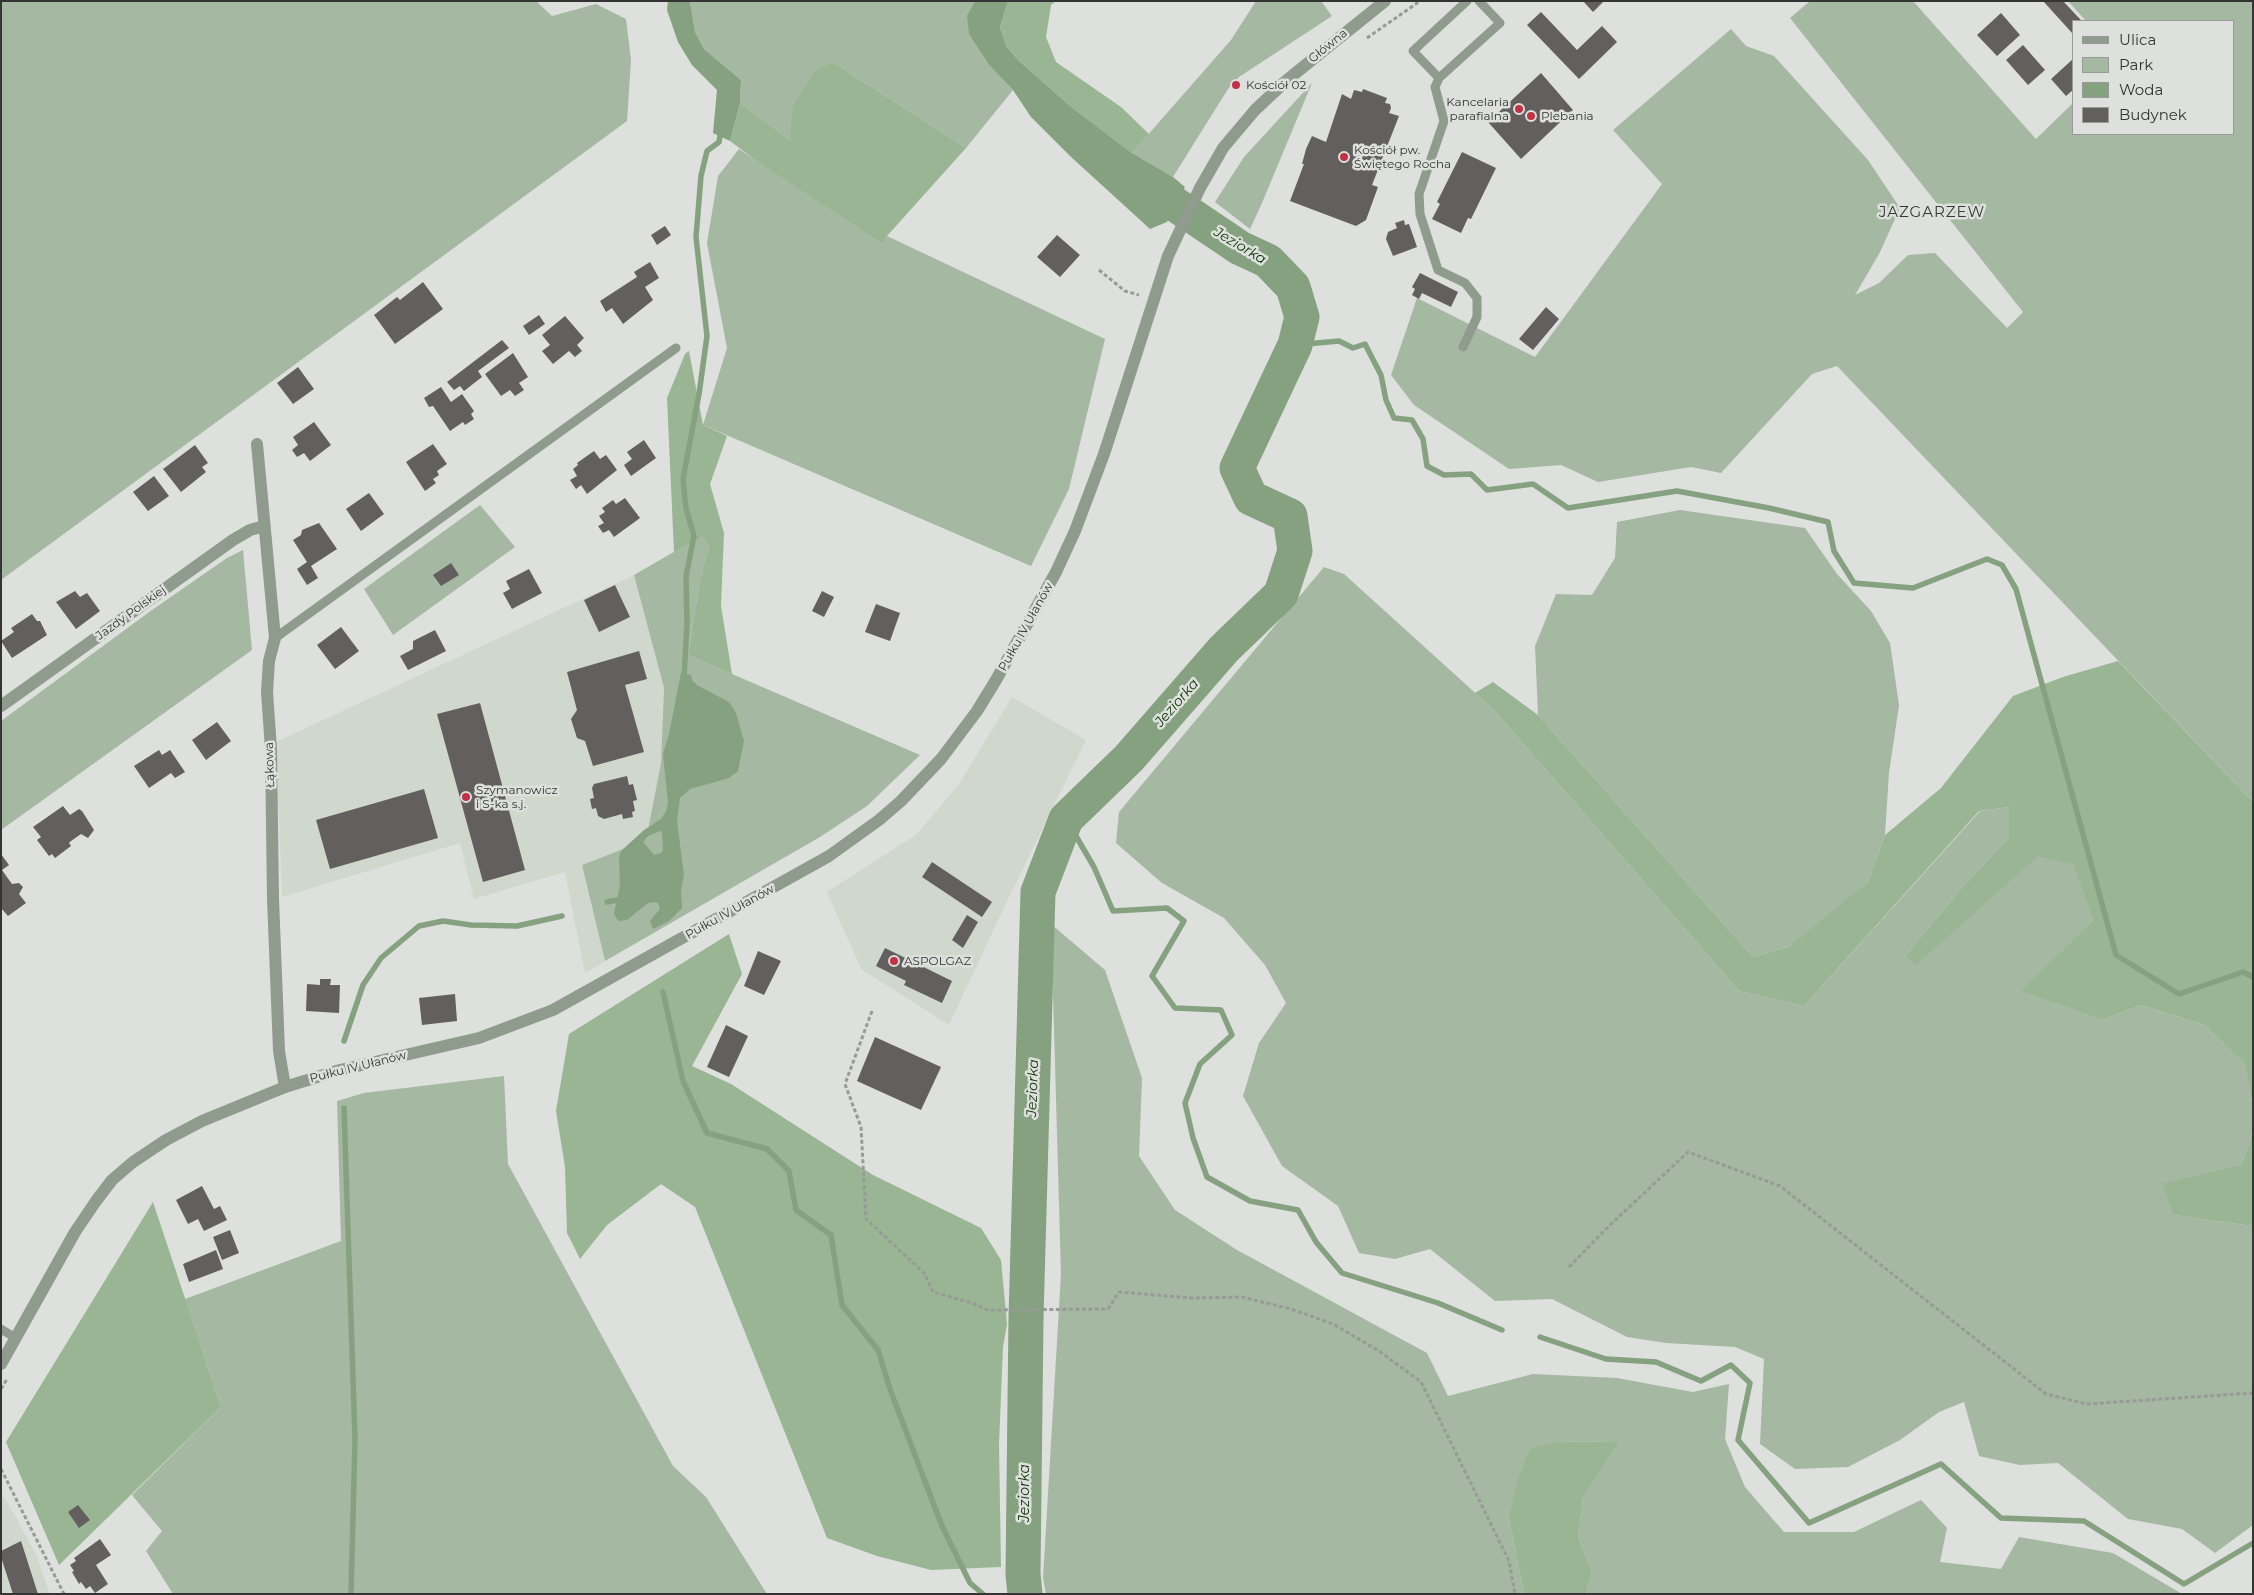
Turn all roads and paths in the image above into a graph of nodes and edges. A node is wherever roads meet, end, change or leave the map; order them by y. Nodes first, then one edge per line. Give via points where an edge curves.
1 (1385, 1) edge
2 (1420, 1) edge
3 (1467, 1) edge
4 (1479, 1) edge
5 (1363, 40) dead end
6 (1439, 78) junction
7 (1200, 188) joint
8 (1098, 270) dead end
9 (1139, 295) dead end
10 (1463, 347) dead end
11 (676, 348) dead end
12 (257, 444) dead end
13 (264, 526) junction
14 (275, 638) junction
15 (1, 706) edge
16 (872, 1011) dead end
17 (286, 1087) junction
18 (1568, 1267) dead end
19 (1, 1329) edge
20 (16, 1338) junction
21 (6, 1368) edge
22 (1, 1389) edge
23 (2253, 1393) edge
24 (1, 1469) edge
25 (64, 1594) edge
26 (1515, 1594) edge

1 - 7 street, Główna via 1286,80 1255,110 1224,148
2 - 5 path
3 - 6 lane via 1413,50
4 - 6 lane via 1500,23
6 - 10 lane via 1435,87 1444,121 1419,194 1420,214 1438,270 1465,283 1477,298 1477,317
7 - 17 street, Pułku IV Ułanów via 1168,256 1104,454 1056,572 977,711 941,759 901,801 829,856 553,1010 479,1038 340,1070
8 - 9 path via 1125,291
11 - 14 lane
12 - 13 street, Łąkowa
13 - 14 street, Łąkowa
13 - 15 street, Jazdy Polskiej via 233,540
14 - 17 street, Łąkowa via 269,661 267,692 279,1052
16 - 26 path via 844,1084 861,1127 866,1219 924,1272 934,1292 987,1310 1108,1309 1118,1292 1192,1298 1242,1297 1292,1309 1333,1324 1379,1351 1421,1382 1509,1561
17 - 20 street, Pułku IV Ułanów via 202,1121 166,1140 112,1180 75,1232
18 - 23 path via 1688,1152 1780,1186 2046,1394 2086,1404
19 - 20 lane
20 - 21 street, Pułku IV Ułanów
21 - 22 path
24 - 25 path

